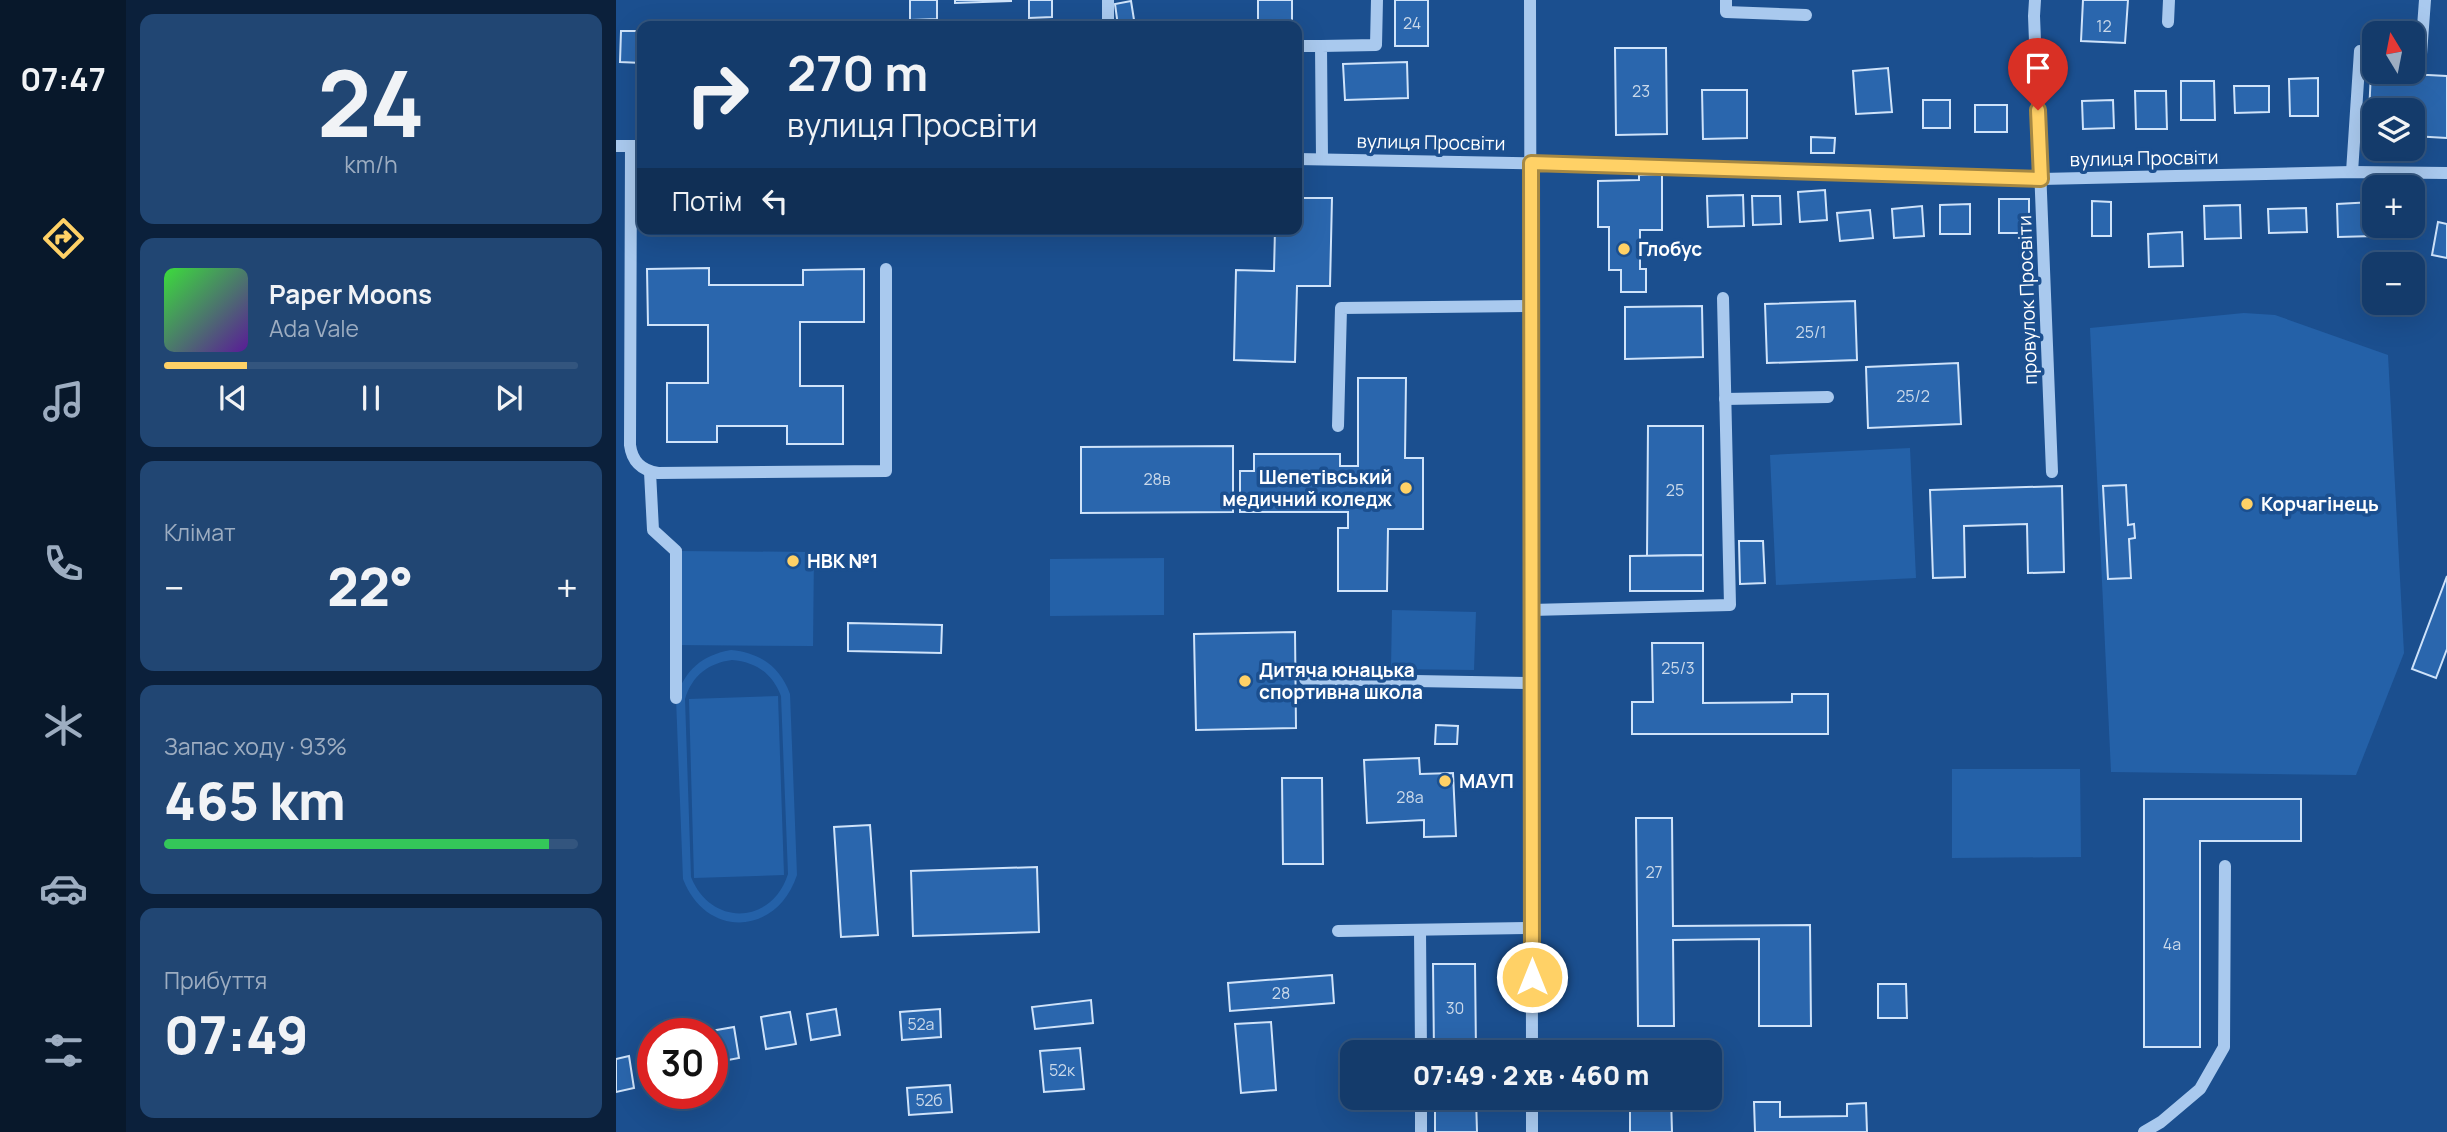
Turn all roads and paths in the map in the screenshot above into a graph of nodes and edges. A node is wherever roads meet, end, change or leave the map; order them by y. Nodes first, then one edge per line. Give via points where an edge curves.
1 (1108, 0) edge
2 (1377, 0) edge
3 (1530, 0) edge
4 (1726, 0) edge
5 (2035, 0) edge
6 (2169, 0) edge
7 (2425, 0) edge
8 (1807, 15) dead end
9 (1108, 21) edge
10 (2423, 21) edge
11 (2168, 22) dead end
12 (1302, 46) edge
13 (1321, 46) junction
14 (2362, 51) edge
15 (616, 146) edge
16 (637, 146) edge
17 (1302, 159) edge
18 (1322, 159) junction
19 (1531, 163) junction
20 (2352, 172) junction
21 (2447, 173) edge
22 (2041, 179) junction
23 (886, 269) dead end
24 (1723, 298) dead end
25 (1531, 306) junction
26 (1828, 397) dead end
27 (1726, 399) junction
28 (1338, 426) dead end
29 (650, 472) junction
30 (2052, 472) dead end
31 (1531, 610) junction
32 (1305, 679) dead end
33 (1531, 683) junction
34 (676, 698) dead end
35 (2225, 866) dead end
36 (1532, 928) junction
37 (1420, 930) junction
38 (1338, 931) dead end
39 (1421, 1040) edge
40 (1532, 1040) edge
41 (1421, 1110) edge
42 (1532, 1110) edge
43 (1422, 1132) edge
44 (1532, 1132) edge
45 (2144, 1132) edge

1 - 9 street
2 - 13 street via 1376,45
3 - 19 street
4 - 8 street via 1726,12
5 - 22 street, провулок Просвіти
6 - 11 street
7 - 10 street
12 - 13 street
13 - 18 street
14 - 20 street
15 - 16 street
16 - 29 street via 630,445 638,465
17 - 18 street, вулиця Просвіти
18 - 19 street, вулиця Просвіти
19 - 22 street, вулиця Просвіти
19 - 25 street
20 - 21 street, вулиця Просвіти
20 - 22 street, вулиця Просвіти
22 - 30 street, провулок Просвіти
23 - 29 street via 886,471
24 - 27 street
25 - 28 street via 1340,307
25 - 31 street
26 - 27 street
27 - 31 street via 1730,605
29 - 34 street via 653,530 676,551
31 - 33 street
32 - 33 street
33 - 36 street
35 - 45 street via 2224,1047 2200,1088
36 - 37 street
36 - 40 street
37 - 38 street
37 - 39 street
41 - 43 street
42 - 44 street

